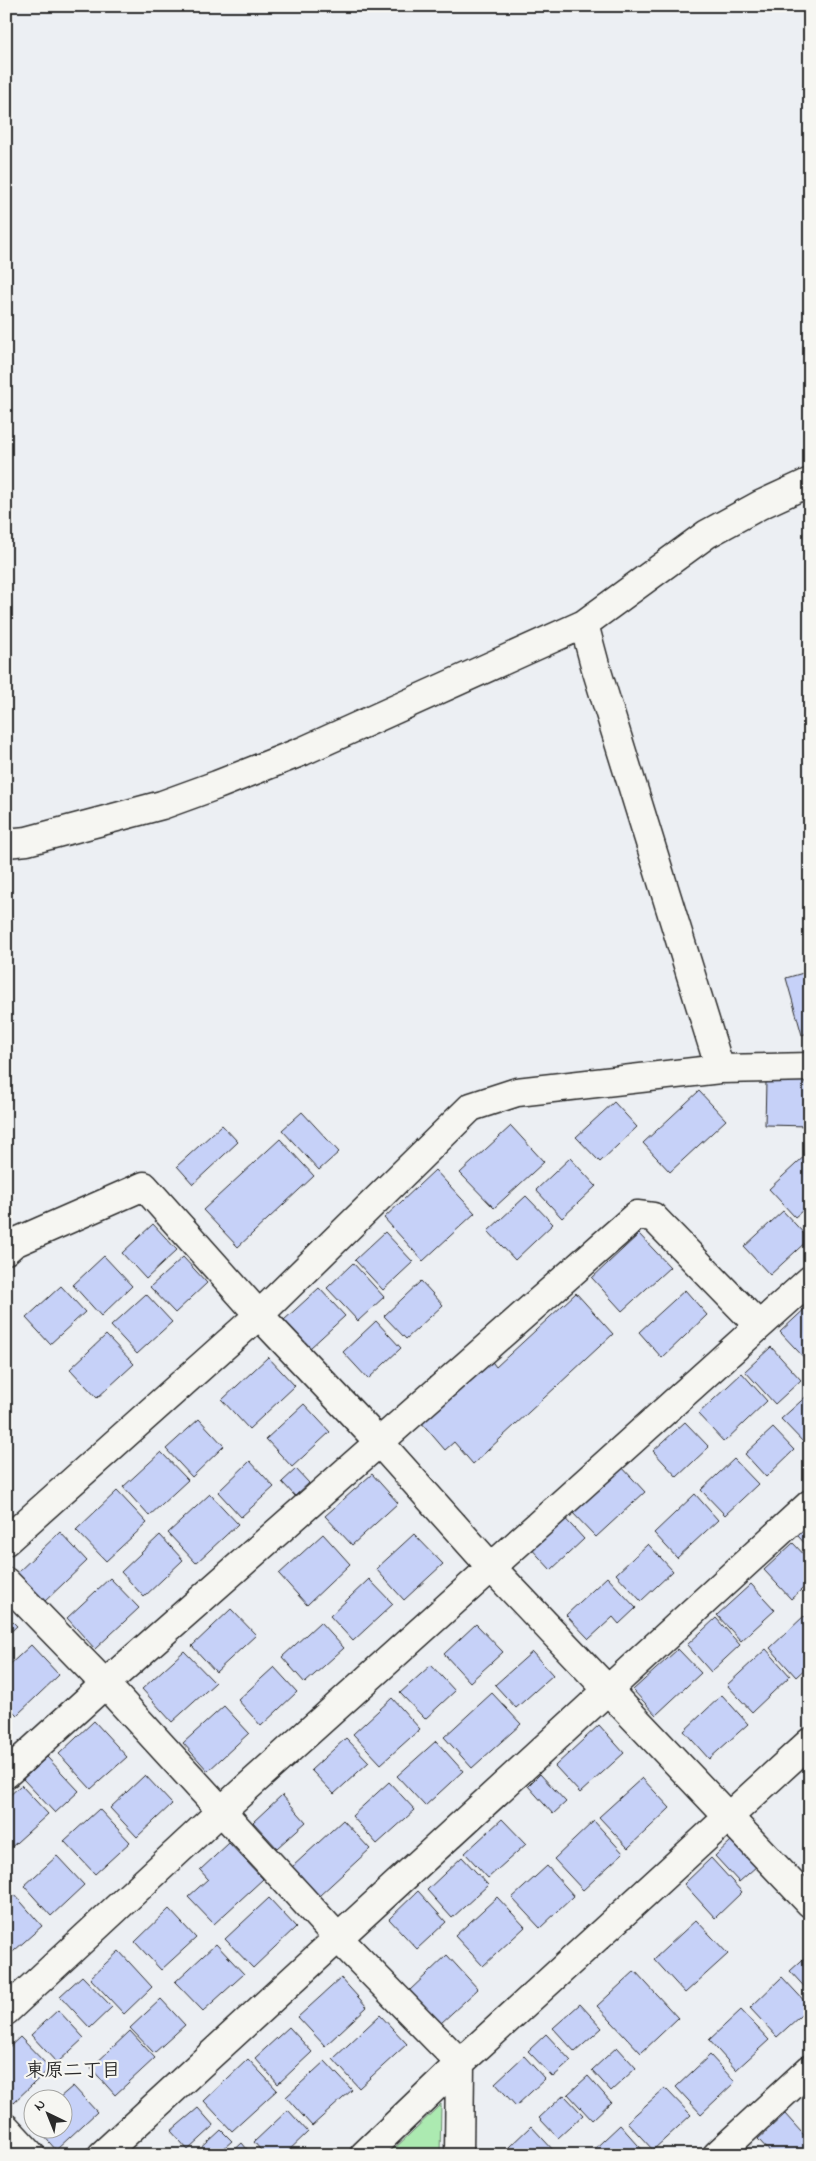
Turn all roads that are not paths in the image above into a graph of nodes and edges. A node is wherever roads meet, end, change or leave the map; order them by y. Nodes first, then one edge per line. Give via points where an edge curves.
1 (810, 482) edge
2 (584, 624) junction
3 (6, 843) edge
4 (810, 1066) edge
5 (720, 1070) junction
6 (6, 1250) edge
7 (810, 1280) edge
8 (259, 1315) junction
9 (759, 1326) junction
10 (380, 1443) junction
11 (810, 1504) edge
12 (6, 1541) edge
13 (491, 1567) junction
14 (6, 1582) edge
15 (105, 1684) junction
16 (608, 1688) junction
17 (810, 1742) edge
18 (6, 1774) edge
19 (221, 1811) junction
20 (729, 1816) junction
21 (810, 1903) edge
22 (338, 1938) junction
23 (6, 2011) edge
24 (460, 2063) junction
25 (810, 2069) edge
26 (6, 2128) edge
27 (31, 2155) edge
28 (102, 2155) edge
29 (364, 2155) edge
30 (459, 2155) edge
31 (717, 2155) edge

1 - 2 street via 707,534
2 - 3 street via 303,751 162,806 28,841
2 - 5 street
4 - 5 street
5 - 8 street via 517,1092 471,1107
6 - 8 street via 14,1242 144,1186
7 - 9 street
8 - 10 street
8 - 12 street
9 - 10 street via 653,1218 637,1215
9 - 13 street
10 - 13 street
10 - 15 street
11 - 16 street
13 - 16 street
13 - 19 street
14 - 15 street
15 - 18 street
15 - 19 street
16 - 20 street
16 - 22 street
17 - 20 street
19 - 22 street
19 - 23 street
20 - 21 street
20 - 24 street
22 - 24 street
22 - 28 street
24 - 29 street
24 - 30 street
25 - 31 street
26 - 27 street

